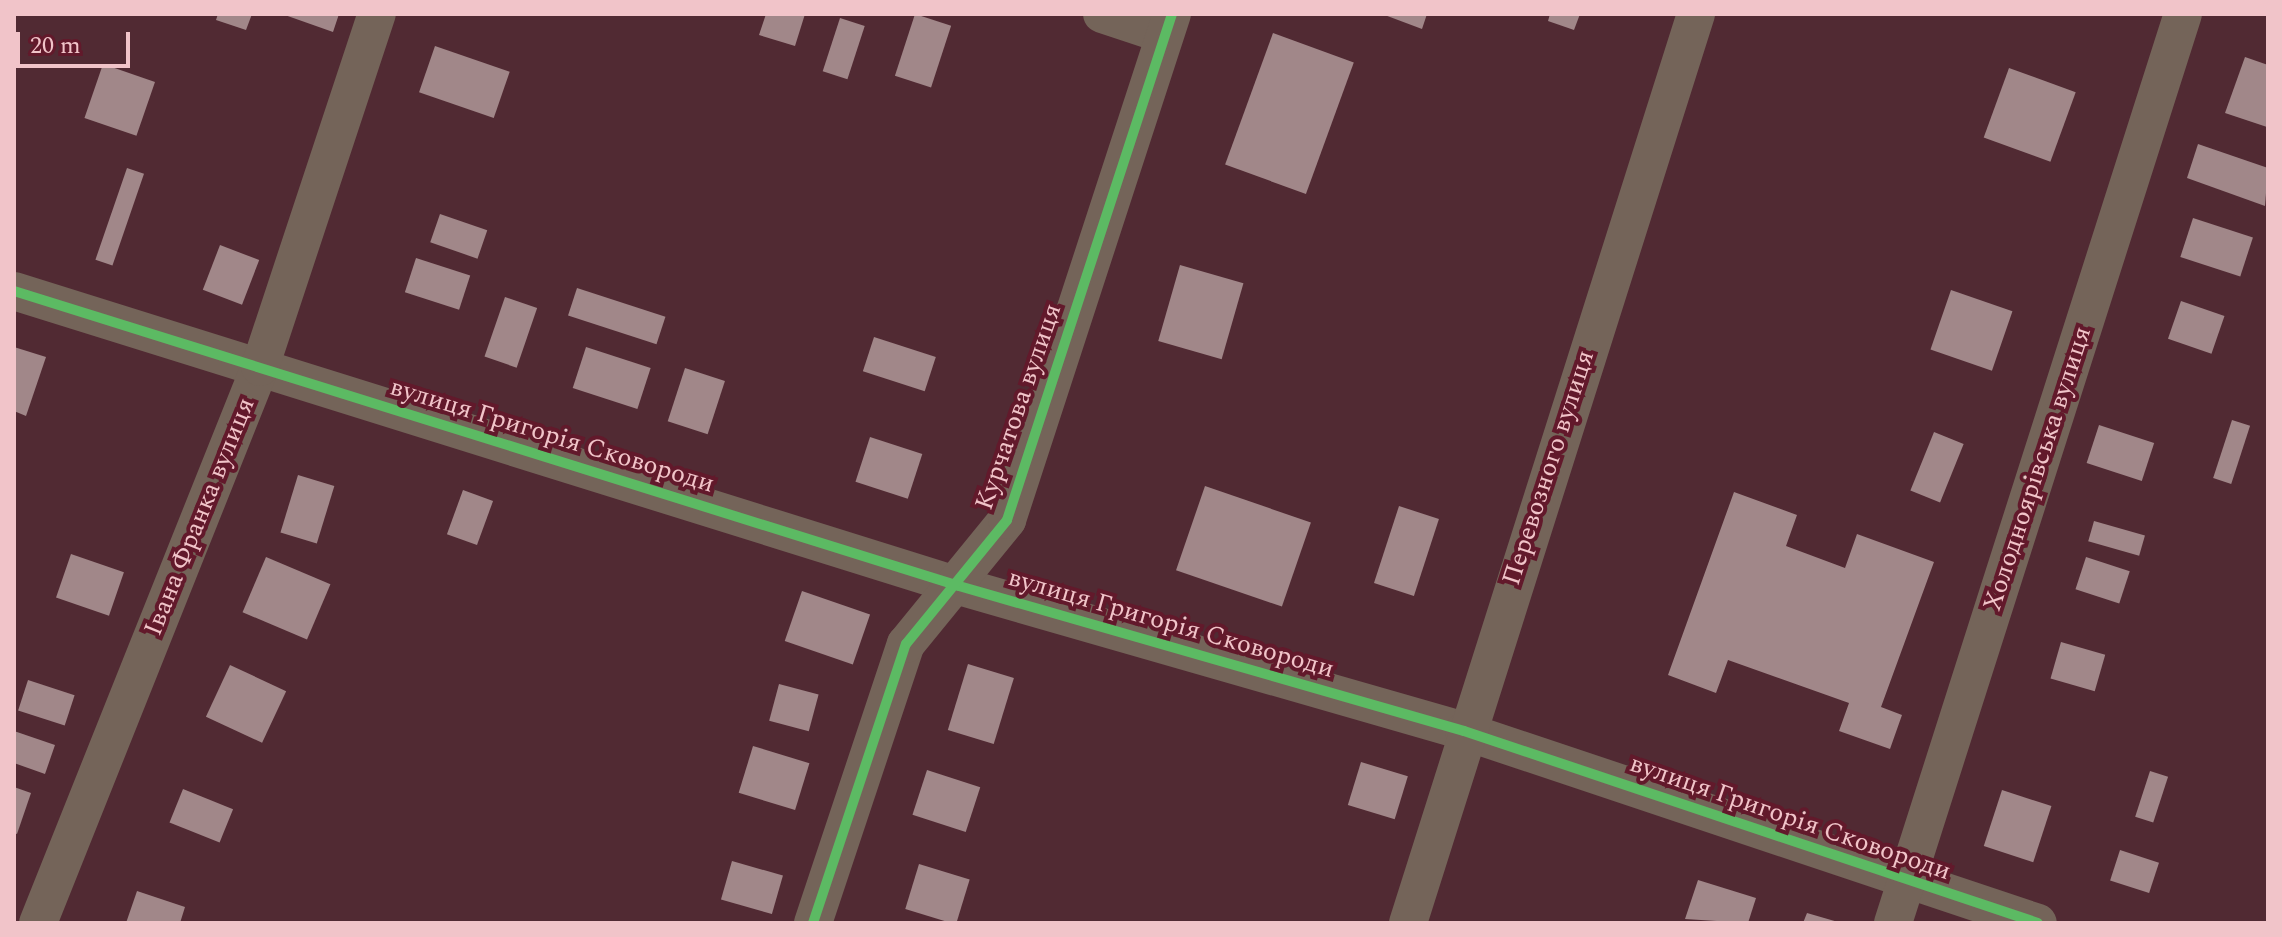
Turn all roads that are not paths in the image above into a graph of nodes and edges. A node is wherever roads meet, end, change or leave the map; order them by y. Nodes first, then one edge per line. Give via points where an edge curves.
1 (377, 14) edge
2 (1102, 14) edge
3 (1696, 14) edge
4 (2183, 14) edge
5 (1168, 24) edge
6 (14, 291) edge
7 (260, 367) junction
8 (959, 586) junction
9 (1464, 731) junction
10 (1906, 881) junction
11 (38, 923) edge
12 (813, 923) edge
13 (1408, 923) edge
14 (1893, 923) edge
15 (2038, 923) edge

1 - 7 street, Івана Франка вулиця
2 - 5 street
3 - 9 street, Перевозного вулиця
4 - 10 street, Холодноярівська вулиця
5 - 8 street, Курчатова вулиця via 1007,520
6 - 7 street, вулиця Григорія Сковороди
7 - 8 street, вулиця Григорія Сковороди
7 - 11 street, Івана Франка вулиця
8 - 9 street, вулиця Григорія Сковороди
8 - 12 street, Курчатова вулиця via 906,644
9 - 10 street, вулиця Григорія Сковороди
9 - 13 street, Перевозного вулиця
10 - 14 street, Холодноярівська вулиця
10 - 15 street, вулиця Григорія Сковороди

